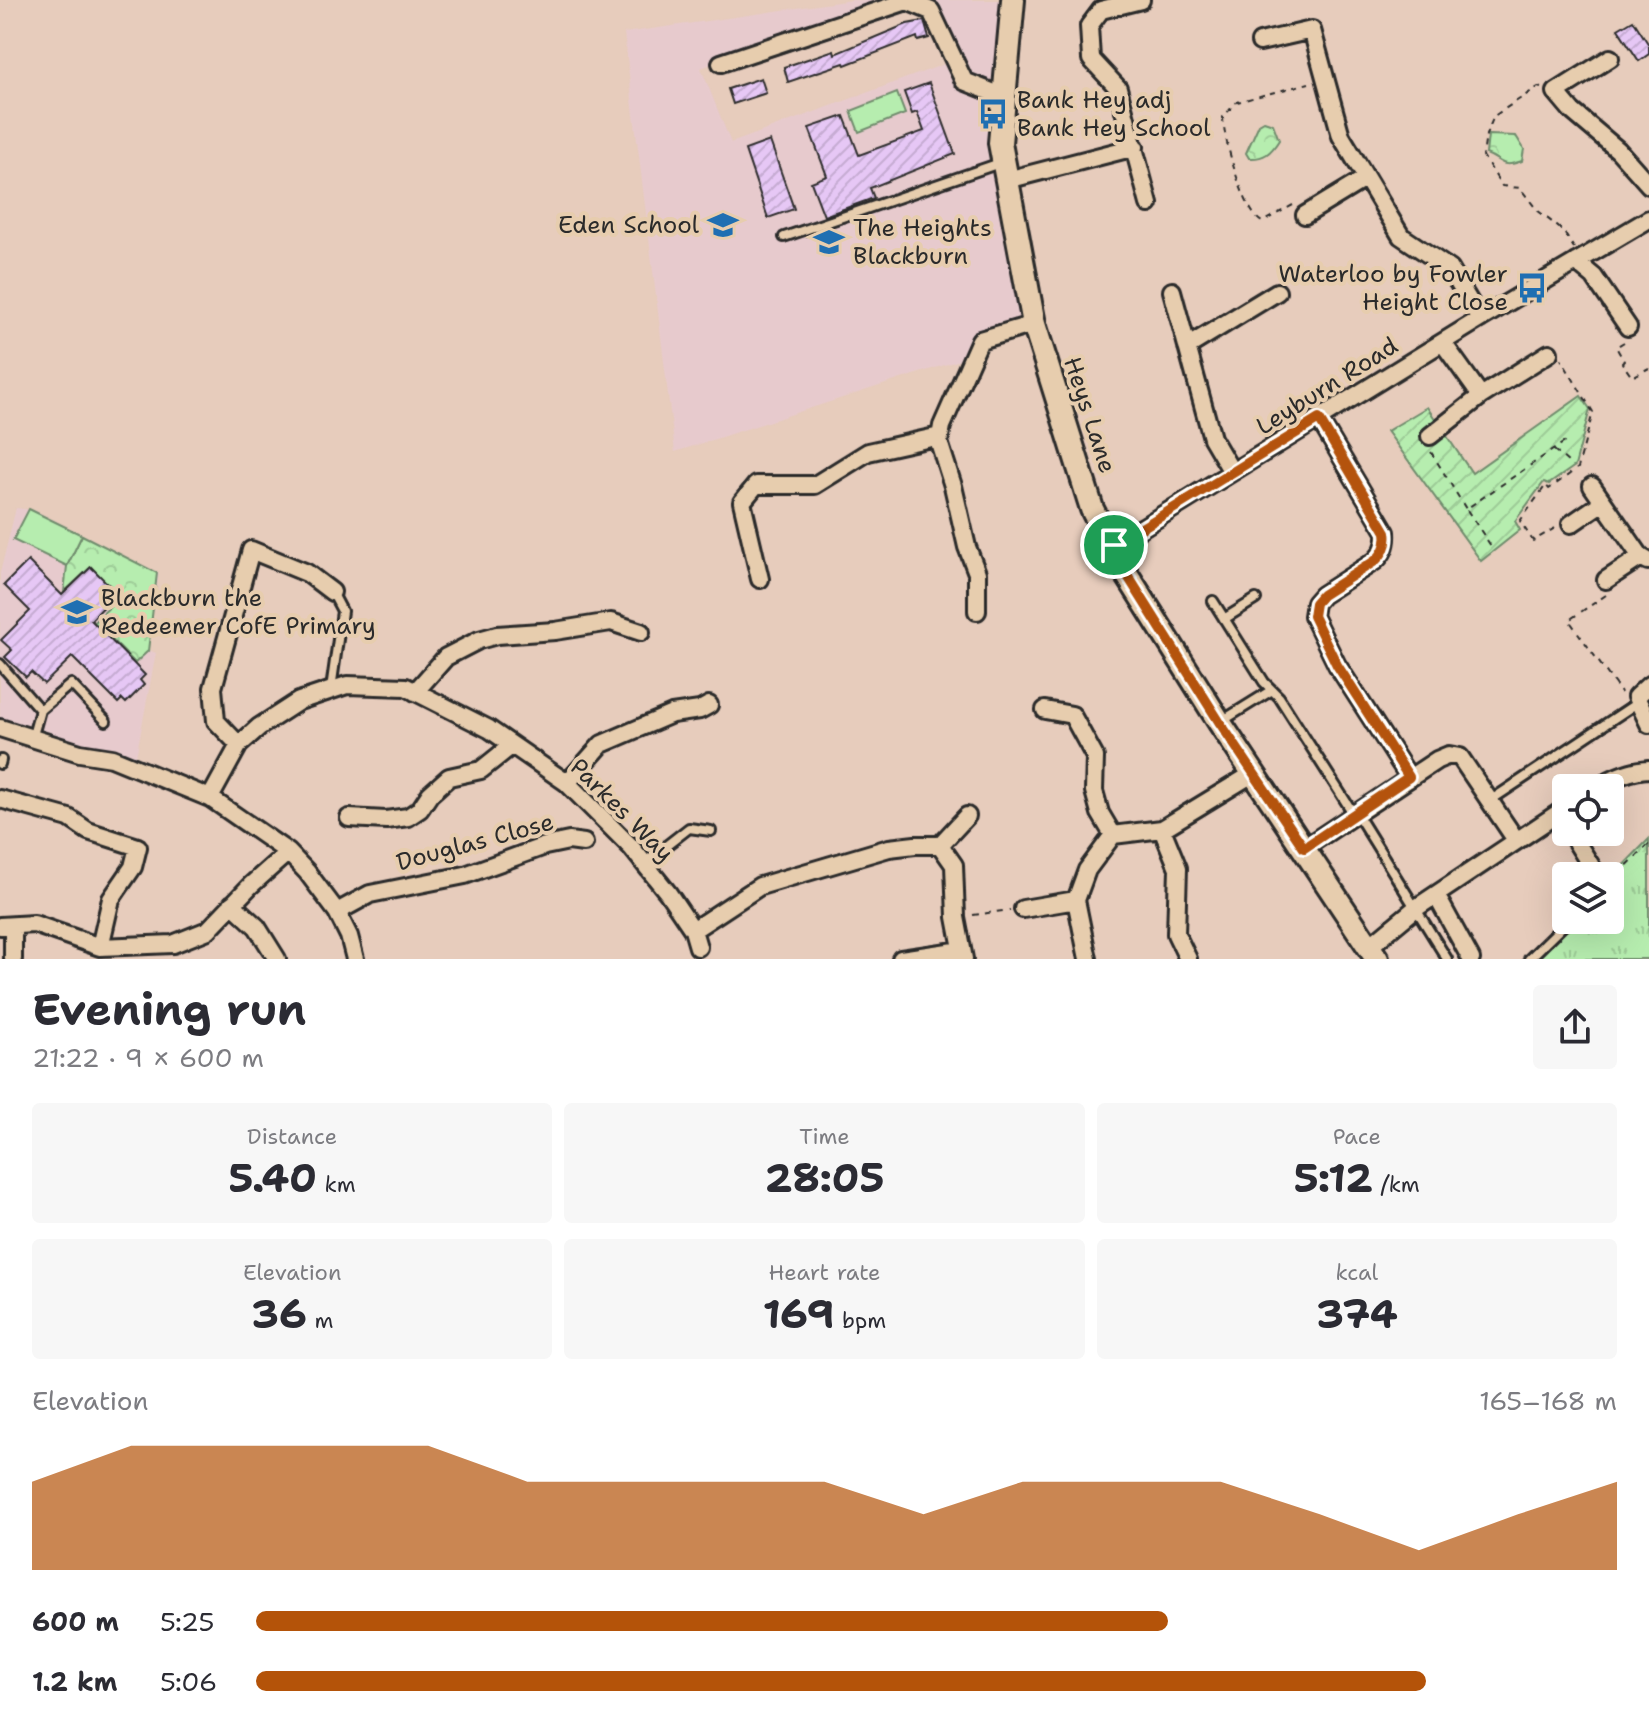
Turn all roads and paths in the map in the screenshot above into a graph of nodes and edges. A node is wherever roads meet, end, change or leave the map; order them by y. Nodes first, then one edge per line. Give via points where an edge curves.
1 (1013, 0) edge
2 (1141, 0) edge
3 (1260, 42) dead end
4 (1610, 58) dead end
5 (721, 63) dead end
6 (1326, 79) junction
7 (1556, 92) junction
8 (1004, 97) junction
9 (1135, 147) junction
10 (1006, 172) junction
11 (1366, 178) junction
12 (1649, 185) edge
13 (1149, 204) dead end
14 (1305, 215) joint
15 (1649, 219) edge
16 (784, 237) dead end
17 (1579, 260) junction
18 (1172, 291) dead end
19 (1277, 292) dead end
20 (1480, 319) junction
21 (1034, 324) junction
22 (1628, 327) joint
23 (1443, 343) junction
24 (1187, 347) junction
25 (1549, 353) joint
26 (1649, 368) edge
27 (1481, 396) junction
28 (1319, 419) junction
29 (940, 436) junction
30 (1430, 436) joint
31 (1569, 439) dead end
32 (1554, 449) junction
33 (1569, 463) dead end
34 (1232, 472) junction
35 (1592, 486) dead end
36 (1603, 502) junction
37 (1466, 509) junction
38 (1571, 524) joint
39 (1114, 545) junction
40 (1491, 546) dead end
41 (1645, 559) edge
42 (760, 579) dead end
43 (1606, 580) joint
44 (332, 592) joint
45 (1256, 599) dead end
46 (1213, 601) dead end
47 (977, 611) dead end
48 (1224, 619) junction
49 (641, 632) dead end
50 (0, 664) edge
51 (1649, 685) edge
52 (331, 690) junction
53 (1272, 690) junction
54 (415, 692) junction
55 (709, 705) dead end
56 (1634, 705) junction
57 (40, 710) junction
58 (1045, 710) dead end
59 (106, 721) dead end
60 (1220, 723) junction
61 (1649, 724) edge
62 (0, 728) edge
63 (32, 740) junction
64 (239, 745) junction
65 (511, 746) junction
66 (1649, 769) edge
67 (1254, 773) junction
68 (1624, 774) edge
69 (1409, 777) junction
70 (567, 783) junction
71 (210, 798) junction
72 (0, 799) edge
73 (1491, 800) junction
74 (1354, 812) junction
75 (967, 816) dead end
76 (349, 818) dead end
77 (1552, 821) edge
78 (1162, 829) junction
79 (711, 831) dead end
80 (1113, 835) junction
81 (1516, 840) junction
82 (584, 843) dead end
83 (1649, 844) edge
84 (940, 845) junction
85 (1304, 848) junction
86 (288, 852) junction
87 (644, 863) junction
88 (1624, 868) edge
89 (1436, 895) junction
90 (1076, 900) junction
91 (232, 904) junction
92 (1416, 908) junction
93 (1023, 909) joint
94 (337, 912) junction
95 (956, 917) junction
96 (6, 926) edge
97 (693, 930) junction
98 (1555, 934) edge
99 (100, 947) junction
100 (698, 947) dead end
101 (1373, 952) edge
102 (963, 954) edge
103 (13, 959) edge
104 (277, 959) edge
105 (355, 959) edge
106 (901, 959) edge
107 (1088, 959) edge
108 (1188, 959) edge
109 (1447, 959) edge
110 (1471, 959) edge
111 (1529, 959) edge

1 - 8 street, Heys Lane
2 - 9 street via 1101,10 1089,26 1091,59 1118,88
3 - 6 street via 1312,30
4 - 7 street
5 - 8 street via 907,1 931,11 964,81
6 - 11 street via 1341,136
6 - 14 path via 1237,102 1223,117 1237,182 1255,218 1262,222 1293,204
7 - 12 street
7 - 17 path via 1538,87 1494,116 1483,156 1502,186 1520,188 1563,231
8 - 10 street, Heys Lane via 1000,143
9 - 10 street
9 - 13 street
10 - 16 lane via 994,165
10 - 21 street, Heys Lane
11 - 14 street
11 - 20 street via 1401,236 1450,269
15 - 17 street, Leyburn Road
17 - 20 street, Leyburn Road
17 - 22 street
18 - 24 street
19 - 24 street
20 - 23 street, Leyburn Road
21 - 29 street via 980,340
21 - 39 street, Heys Lane via 1092,509
22 - 26 path via 1633,336 1616,347 1622,363 1632,377
23 - 27 street
23 - 28 street, Leyburn Road
24 - 34 street via 1212,438
25 - 27 street
25 - 38 path via 1561,357 1593,412 1578,468 1549,489 1546,485 1520,521 1533,541
27 - 30 street
28 - 34 street, Leyburn Road
28 - 69 street via 1387,541 1375,561 1322,595 1313,616 1337,665
29 - 42 street via 868,452 815,485 756,485 742,502
29 - 47 street via 977,573
30 - 37 path via 1428,446
31 - 32 path
32 - 33 path
32 - 37 path
34 - 39 street, Leyburn Road
35 - 36 street
36 - 38 street
36 - 41 street
37 - 40 path
39 - 60 street, Heys Lane via 1121,565
41 - 43 street
43 - 56 path via 1608,593 1569,620
44 - 52 lane via 342,611
44 - 64 street via 307,573 251,550 213,688 216,721
45 - 48 lane
46 - 48 lane
48 - 53 lane
49 - 54 street via 611,622 497,635 446,657
50 - 57 lane
51 - 56 street
52 - 54 street, Parkes Way via 347,685 406,687
52 - 64 street, Parkes Way via 299,701
53 - 60 lane
53 - 74 lane
54 - 65 street, Parkes Way via 489,729
55 - 70 street via 672,714 602,744
56 - 61 street
56 - 73 lane
57 - 59 lane via 71,684
57 - 63 lane
58 - 80 street via 1072,715 1083,732 1095,757 1094,791 1100,813
60 - 67 street, Heys Lane
62 - 63 street
63 - 71 street via 112,758
64 - 71 street, Parkes Way
65 - 70 street, Parkes Way
65 - 76 street via 481,770 449,777 408,817
66 - 68 street
67 - 78 street
67 - 85 street, Heys Lane
69 - 73 street via 1449,755 1460,757
69 - 74 street
70 - 87 street, Parkes Way
71 - 86 street
72 - 99 street via 69,818 88,831 138,847 133,867 111,899
73 - 81 street
74 - 85 street
74 - 92 lane
75 - 84 street
77 - 81 street
78 - 80 street
78 - 108 street via 1178,868 1176,934
79 - 87 lane via 689,828
80 - 90 street via 1087,870
81 - 89 street
82 - 94 street, Douglas Close via 545,846 465,875 370,894
83 - 88 path
84 - 95 street via 954,865
84 - 97 street via 889,848 760,886
85 - 101 street, Heys Lane
86 - 91 street
86 - 94 street
87 - 97 street, Parkes Way
89 - 92 street
89 - 110 street
90 - 93 street
90 - 107 street
91 - 99 street via 208,930 173,944
91 - 104 street via 257,927
92 - 101 street
92 - 109 lane
93 - 95 path
94 - 105 street
95 - 102 street
96 - 99 street via 34,924
96 - 103 street
97 - 100 street, Parkes Way
98 - 111 lane
102 - 106 street

